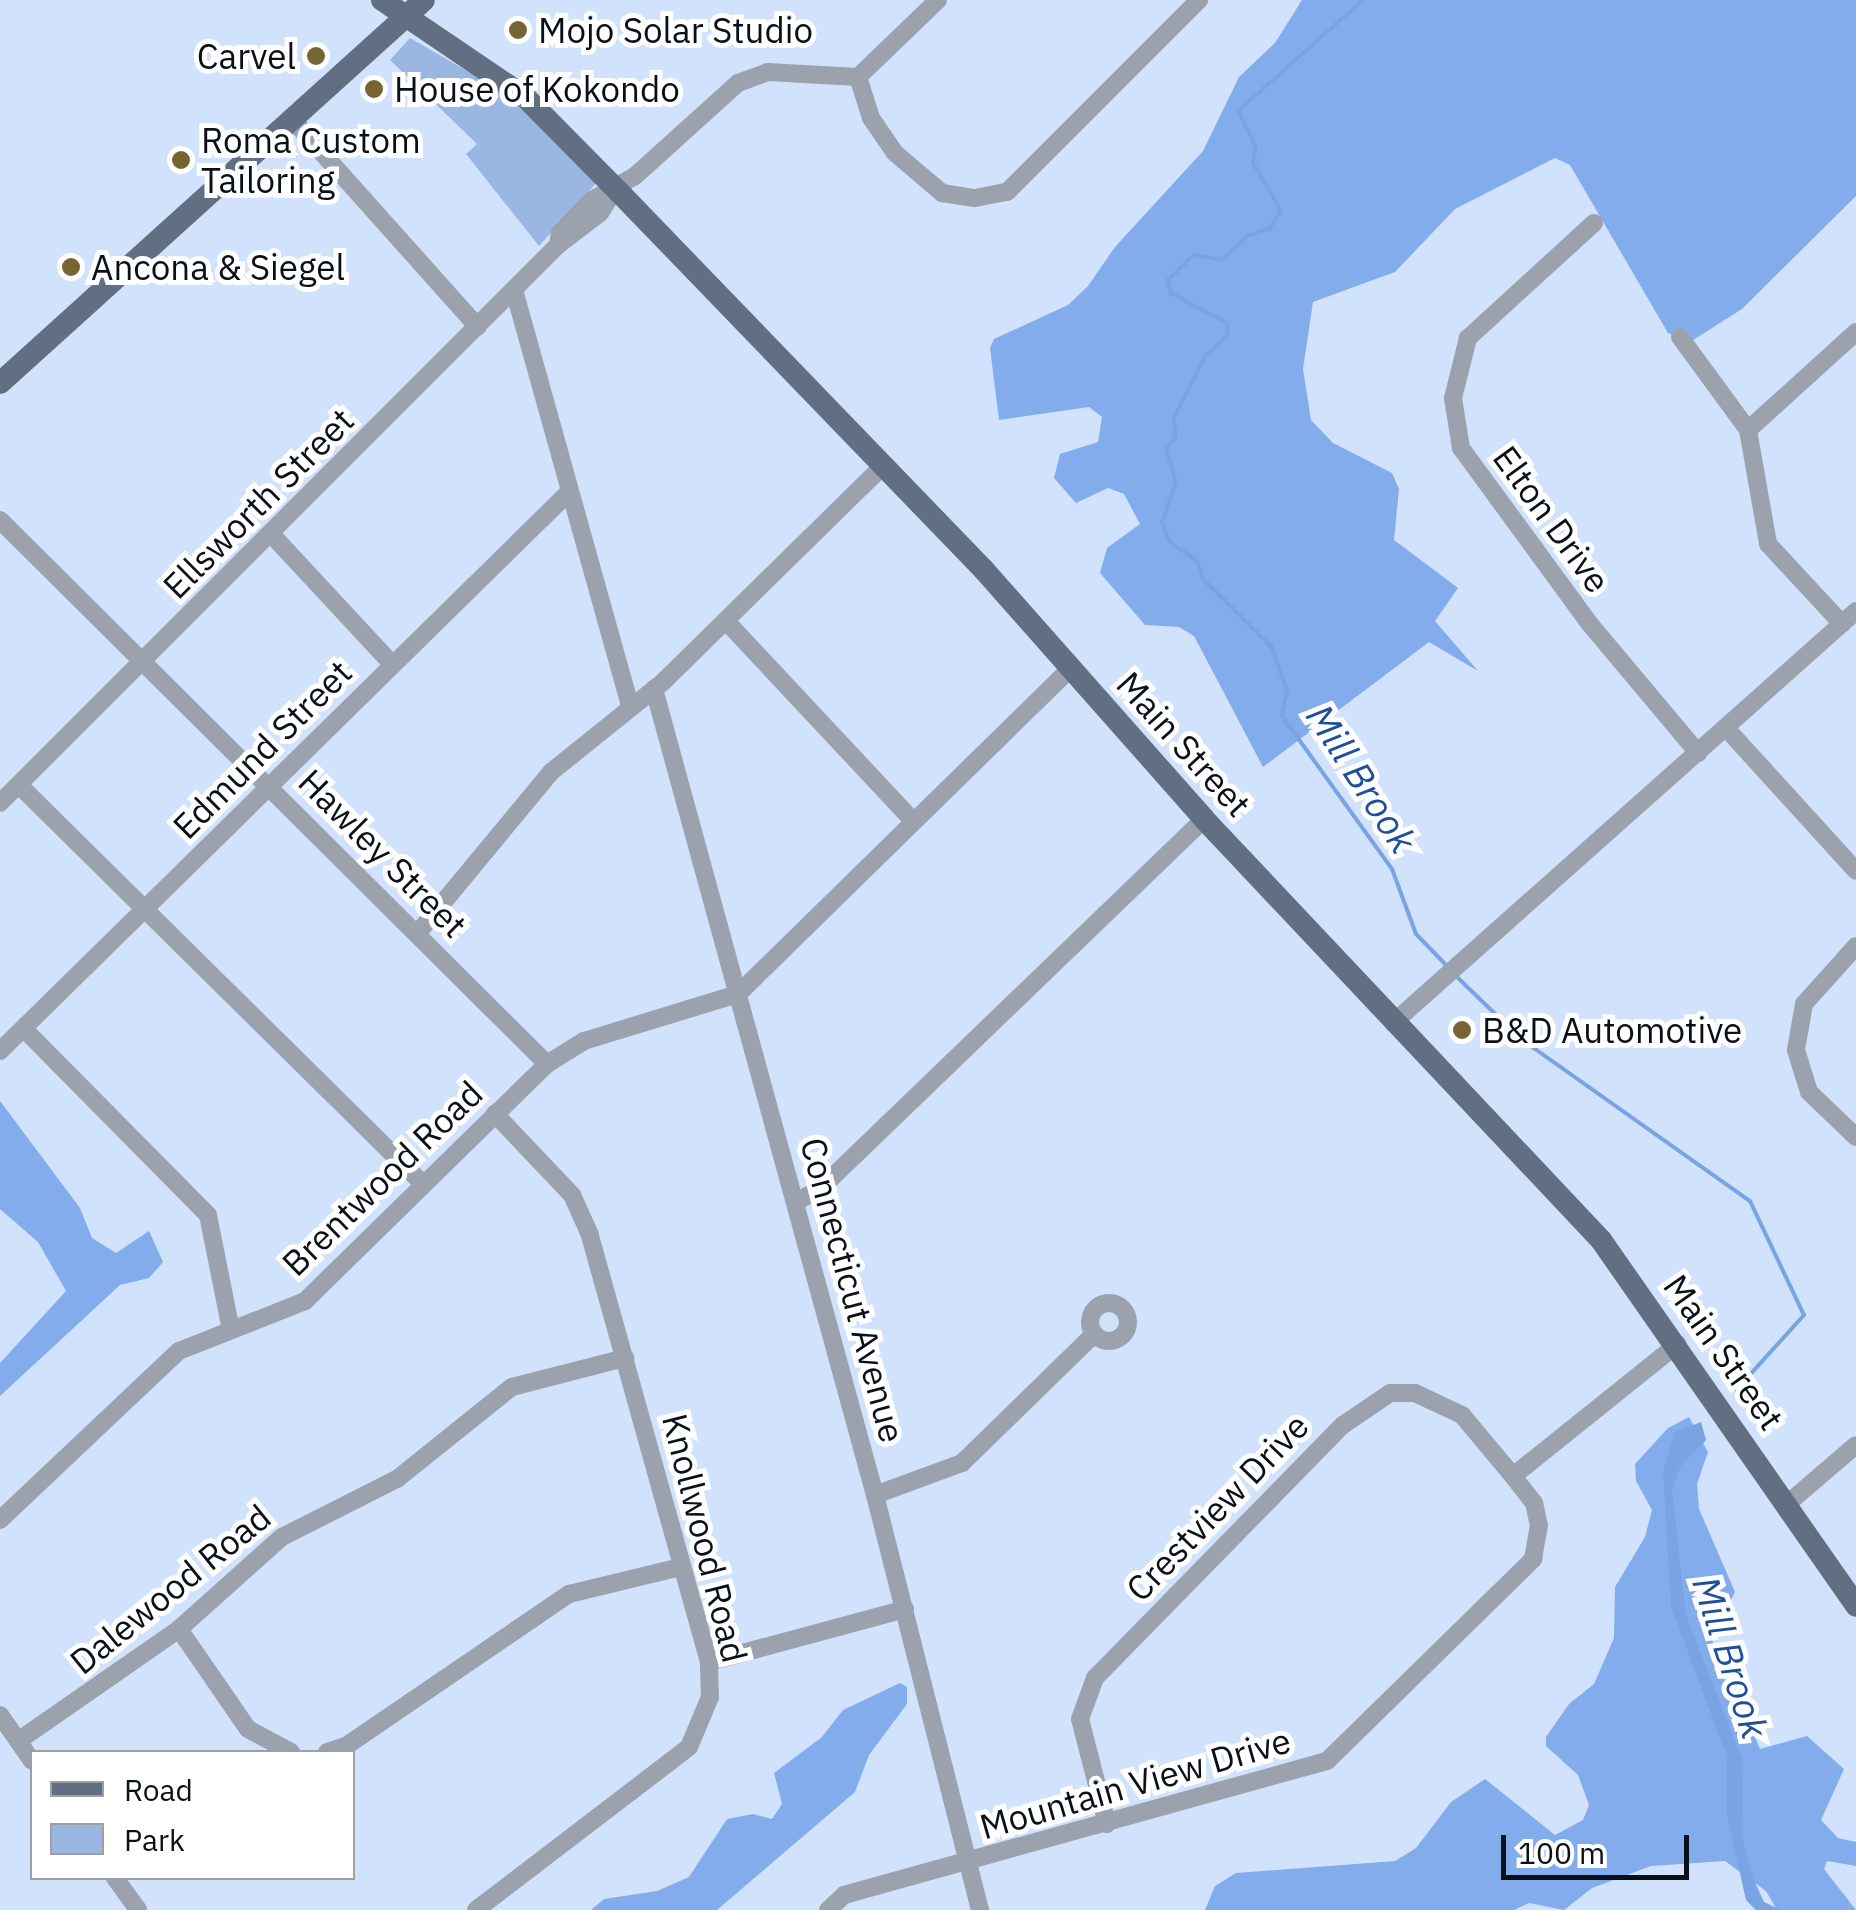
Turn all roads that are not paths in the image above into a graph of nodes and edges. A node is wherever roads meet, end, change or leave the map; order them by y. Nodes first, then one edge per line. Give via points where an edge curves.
1 (382, 0) edge
2 (938, 0) edge
3 (1199, 0) edge
4 (415, 8) edge
5 (858, 77) junction
6 (292, 118) junction
7 (615, 188) junction
8 (1594, 222) dead end
9 (514, 290) junction
10 (478, 327) junction
11 (1856, 332) edge
12 (1680, 337) dead end
13 (0, 383) edge
14 (1748, 430) junction
15 (882, 468) junction
16 (570, 492) junction
17 (0, 520) edge
18 (273, 536) junction
19 (1849, 618) edge
20 (726, 621) junction
21 (145, 660) junction
22 (393, 665) junction
23 (1071, 668) junction
24 (654, 690) junction
25 (630, 705) junction
26 (1726, 728) junction
27 (1698, 752) junction
28 (19, 784) junction
29 (270, 785) junction
30 (0, 803) edge
31 (1204, 819) junction
32 (912, 820) junction
33 (1856, 871) edge
34 (145, 912) junction
35 (416, 934) junction
36 (1856, 946) edge
37 (738, 994) junction
38 (1393, 1023) junction
39 (26, 1030) junction
40 (0, 1051) edge
41 (547, 1064) junction
42 (495, 1114) junction
43 (1855, 1136) edge
44 (422, 1183) junction
45 (796, 1202) junction
46 (231, 1330) junction
47 (1094, 1334) dead end
48 (1678, 1344) junction
49 (625, 1358) junction
50 (1856, 1445) edge
51 (1513, 1476) junction
52 (875, 1495) junction
53 (1786, 1505) junction
54 (0, 1520) edge
55 (681, 1568) junction
56 (1856, 1606) edge
57 (904, 1609) junction
58 (179, 1629) junction
59 (709, 1662) junction
60 (0, 1715) edge
61 (18, 1741) junction
62 (287, 1750) edge
63 (333, 1750) edge
64 (30, 1758) edge
65 (1108, 1824) junction
66 (966, 1864) junction
67 (116, 1880) edge
68 (138, 1910) edge
69 (476, 1910) edge
70 (828, 1910) edge
71 (980, 1910) edge

1 - 4 main road, Main Street
2 - 5 street
3 - 5 street via 1008,192 942,194 887,142
4 - 6 main road
4 - 7 main road, Main Street via 524,96
5 - 7 street, Ellsworth Street via 768,72 738,83
6 - 10 street
6 - 13 main road
7 - 9 street, Ellsworth Street via 590,222
7 - 15 main road, Main Street
8 - 27 street, Elton Drive via 1468,338 1452,398 1461,448 1588,624
9 - 10 street, Ellsworth Street
9 - 16 street
10 - 18 street, Ellsworth Street
11 - 14 street
12 - 14 street
14 - 19 street via 1768,544
15 - 20 street
15 - 23 main road, Main Street
16 - 22 street, Edmund Street
16 - 25 street
17 - 21 street, Hawley Street
18 - 21 street, Ellsworth Street
18 - 22 street
19 - 26 street
20 - 24 street
20 - 32 street
21 - 28 street, Ellsworth Street
21 - 29 street, Hawley Street
22 - 29 street, Edmund Street
23 - 31 main road, Main Street
23 - 32 street
24 - 25 street
24 - 37 street, Connecticut Avenue
25 - 35 street via 550,772
26 - 27 street
26 - 33 street
27 - 38 street
28 - 30 street, Ellsworth Street
28 - 34 street
29 - 34 street, Edmund Street
29 - 35 street, Hawley Street
31 - 38 main road, Main Street
31 - 45 street via 821,1188
32 - 37 street
34 - 39 street, Edmund Street
34 - 44 street
35 - 41 street, Hawley Street
36 - 43 street via 1804,1004 1796,1029 1798,1068 1809,1092
37 - 41 street, Brentwood Road via 584,1040
37 - 45 street, Connecticut Avenue
38 - 48 main road, Main Street via 1602,1240
39 - 40 street, Edmund Street
39 - 46 street via 208,1215
41 - 42 street, Brentwood Road
42 - 44 street, Brentwood Road
42 - 49 street, Knollwood Road via 572,1195
44 - 46 street, Brentwood Road via 305,1301
45 - 52 street, Connecticut Avenue
46 - 54 street, Brentwood Road via 179,1351
47 - 52 street via 962,1463
48 - 51 street
48 - 53 main road, Main Street
49 - 55 street, Knollwood Road
49 - 58 street, Dalewood Road via 512,1387 398,1479 282,1536
50 - 53 street
51 - 65 street, Mountain View Drive via 1534,1504 1534,1560 1342,1750 1308,1771
51 - 65 street, Crestview Drive via 1462,1415 1415,1393 1390,1393 1343,1425 1095,1678 1080,1719
52 - 57 street, Connecticut Avenue
53 - 56 main road, Main Street
55 - 59 street, Knollwood Road
55 - 63 street via 569,1594
57 - 59 street
57 - 66 street, Connecticut Avenue
58 - 61 street, Dalewood Road
58 - 62 street via 248,1729
59 - 69 street, Knollwood Road via 710,1697 689,1747
60 - 61 street
61 - 64 street
65 - 66 street, Mountain View Drive
66 - 70 street, Mountain View Drive via 844,1895
66 - 71 street, Connecticut Avenue
67 - 68 street

